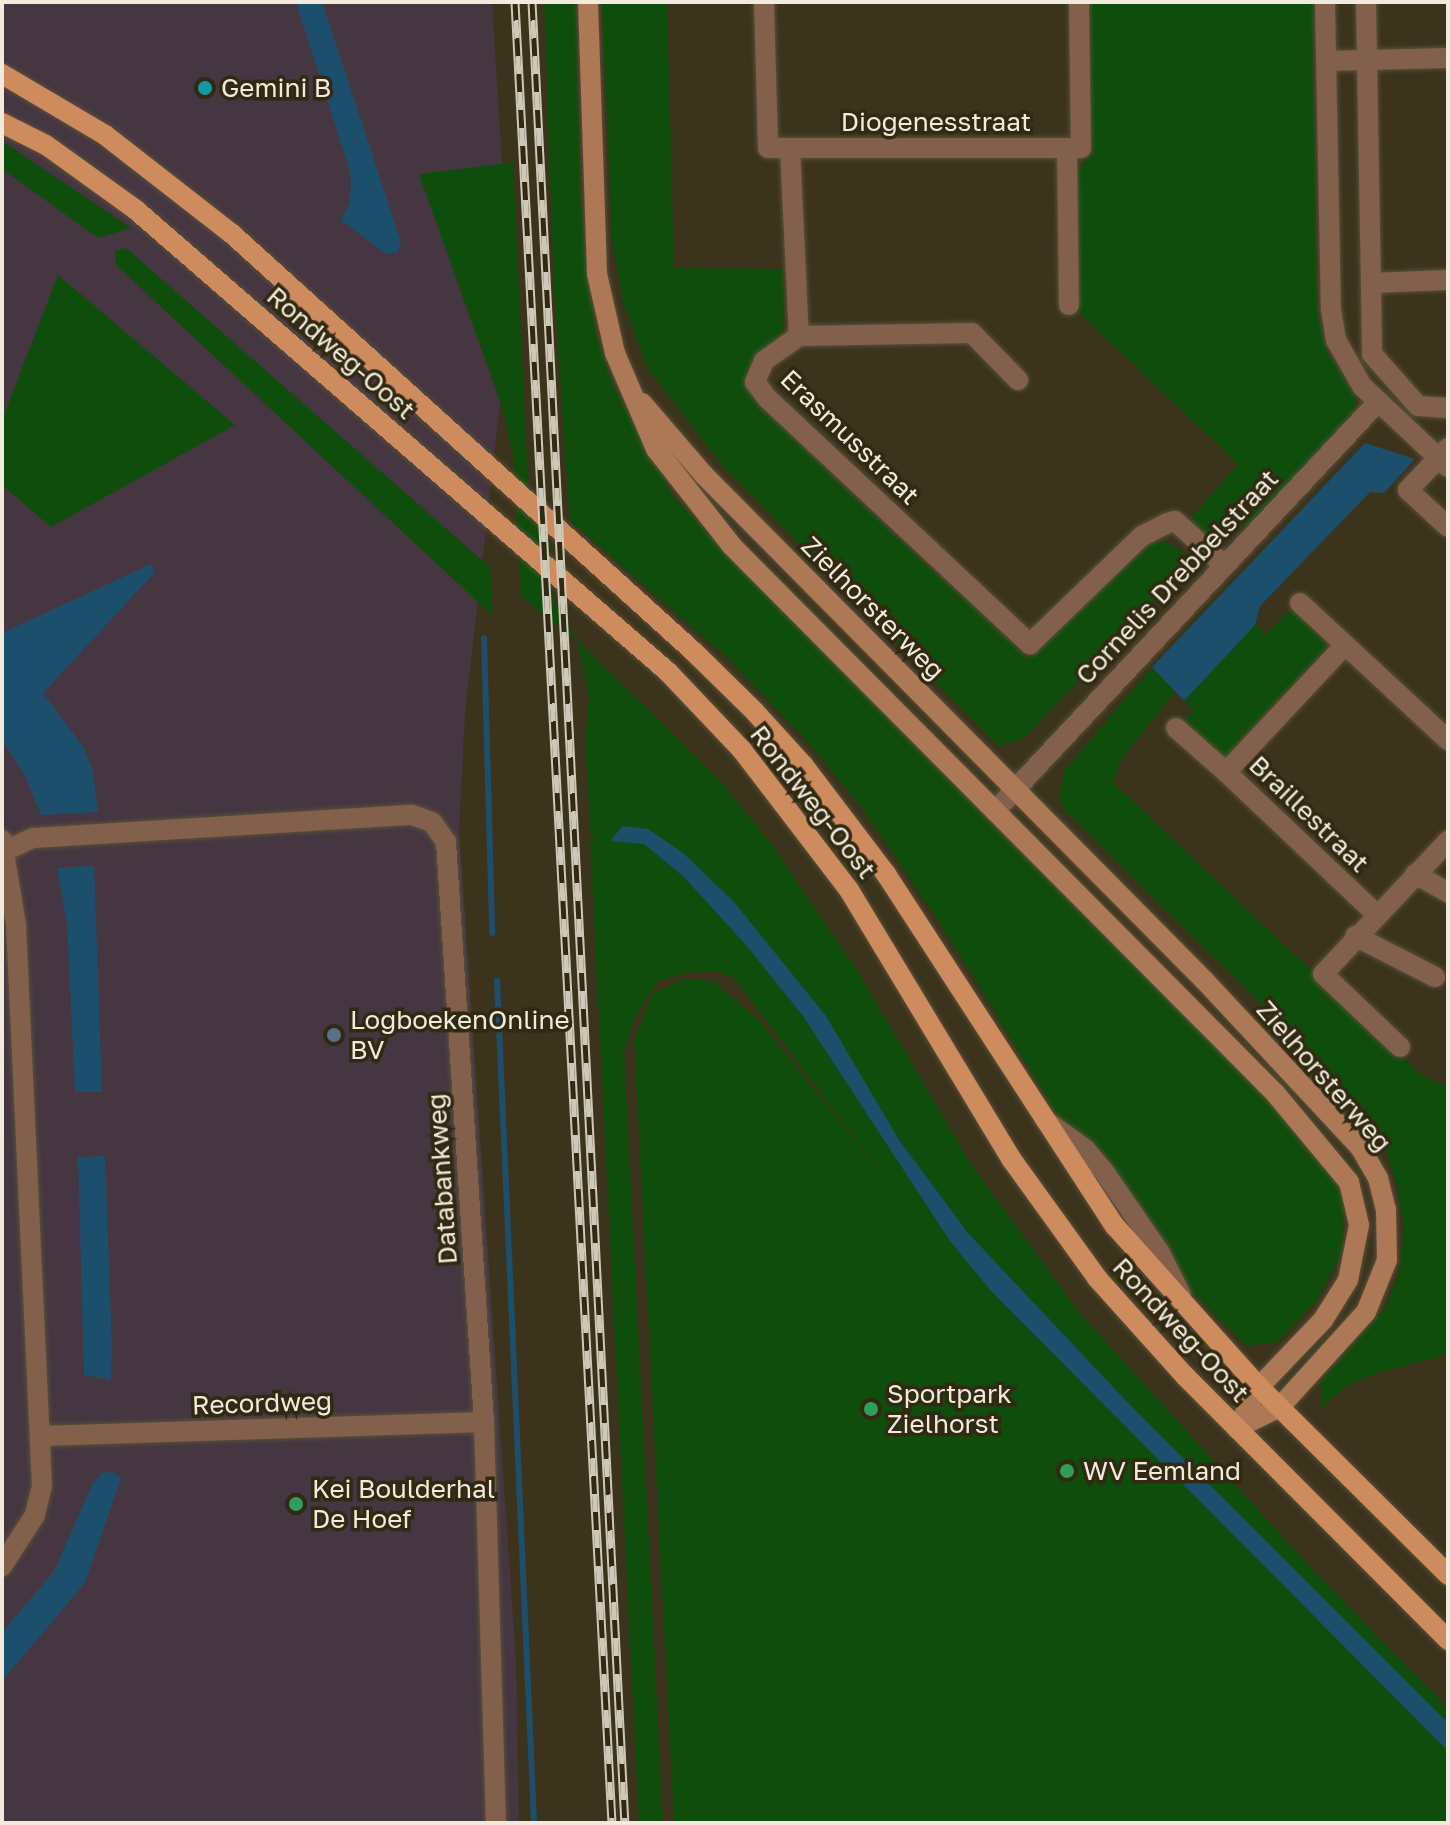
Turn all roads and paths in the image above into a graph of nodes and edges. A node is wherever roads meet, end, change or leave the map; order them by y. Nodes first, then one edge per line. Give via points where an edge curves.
1 (588, 2) edge
2 (764, 2) edge
3 (1079, 2) edge
4 (1325, 2) edge
5 (1366, 2) edge
6 (1448, 58) edge
7 (1367, 60) junction
8 (1326, 61) junction
9 (2, 74) edge
10 (2, 123) edge
11 (790, 148) junction
12 (1074, 148) junction
13 (1448, 280) edge
14 (1371, 283) junction
15 (1069, 305) dead end
16 (799, 336) junction
17 (1018, 380) dead end
18 (631, 391) junction
19 (1377, 403) junction
20 (1448, 408) edge
21 (1445, 458) edge
22 (1448, 527) edge
23 (1223, 564) junction
24 (1300, 603) dead end
25 (1345, 645) junction
26 (1176, 728) dead end
27 (1448, 740) edge
28 (1226, 772) junction
29 (1016, 789) junction
30 (995, 811) junction
31 (1448, 841) edge
32 (4, 845) edge
33 (1415, 874) junction
34 (1448, 892) edge
35 (1376, 914) junction
36 (1355, 936) junction
37 (1435, 977) dead end
38 (1400, 1047) dead end
39 (1259, 1387) junction
40 (1280, 1407) junction
41 (484, 1422) junction
42 (1237, 1428) junction
43 (42, 1436) junction
44 (2, 1566) edge
45 (1448, 1575) edge
46 (1448, 1640) edge
47 (496, 1823) edge

1 - 18 main road, Zielhorsterweg via 597,274 615,353
2 - 11 street via 768,148
3 - 12 street
4 - 8 street
5 - 7 street
6 - 7 street
7 - 8 street
7 - 14 street
8 - 19 street via 1331,309 1347,365
9 - 39 main road, Rondweg-Oost via 105,135 231,233 744,702 804,766 877,862 1115,1226
10 - 42 main road, Rondweg-Oost via 46,145 136,210 668,672 742,750 849,890 1012,1160 1068,1240
11 - 12 street, Diogenesstraat
11 - 16 street, Erasmusstraat
12 - 15 street
13 - 14 street
14 - 20 street via 1376,362 1418,406
16 - 17 street via 972,333
16 - 23 street, Erasmusstraat via 764,361 755,382 1030,644 1142,536 1167,523 1175,521
18 - 29 main road, Zielhorsterweg via 704,475
18 - 30 main road, Zielhorsterweg via 656,449 707,518
19 - 21 street
19 - 23 street, Cornelis Drebbelstraat
21 - 22 street via 1408,490
23 - 29 street, Cornelis Drebbelstraat
24 - 25 street
25 - 27 street
25 - 28 street, Braillestraat
26 - 28 street
28 - 35 street, Braillestraat
29 - 30 street, Cornelis Drebbelstraat
29 - 40 main road, Zielhorsterweg via 1326,1110 1360,1147 1378,1178 1388,1238 1377,1289 1351,1333
30 - 39 main road, Zielhorsterweg via 1275,1093 1349,1182 1359,1225 1348,1280 1323,1320
31 - 33 street
32 - 41 street, Databankweg via 33,838 412,815 432,822 446,842
32 - 43 street via 16,925
33 - 34 street
33 - 35 street
35 - 36 street
36 - 37 street
36 - 38 street via 1323,974
39 - 40 main road, Rondweg-Oost
39 - 42 main road, Zielhorsterweg
40 - 42 main road, Zielhorsterweg
40 - 45 main road, Rondweg-Oost
41 - 43 street, Recordweg
41 - 47 street, Databankweg
42 - 46 main road, Rondweg-Oost
43 - 44 street via 42,1486 35,1515

